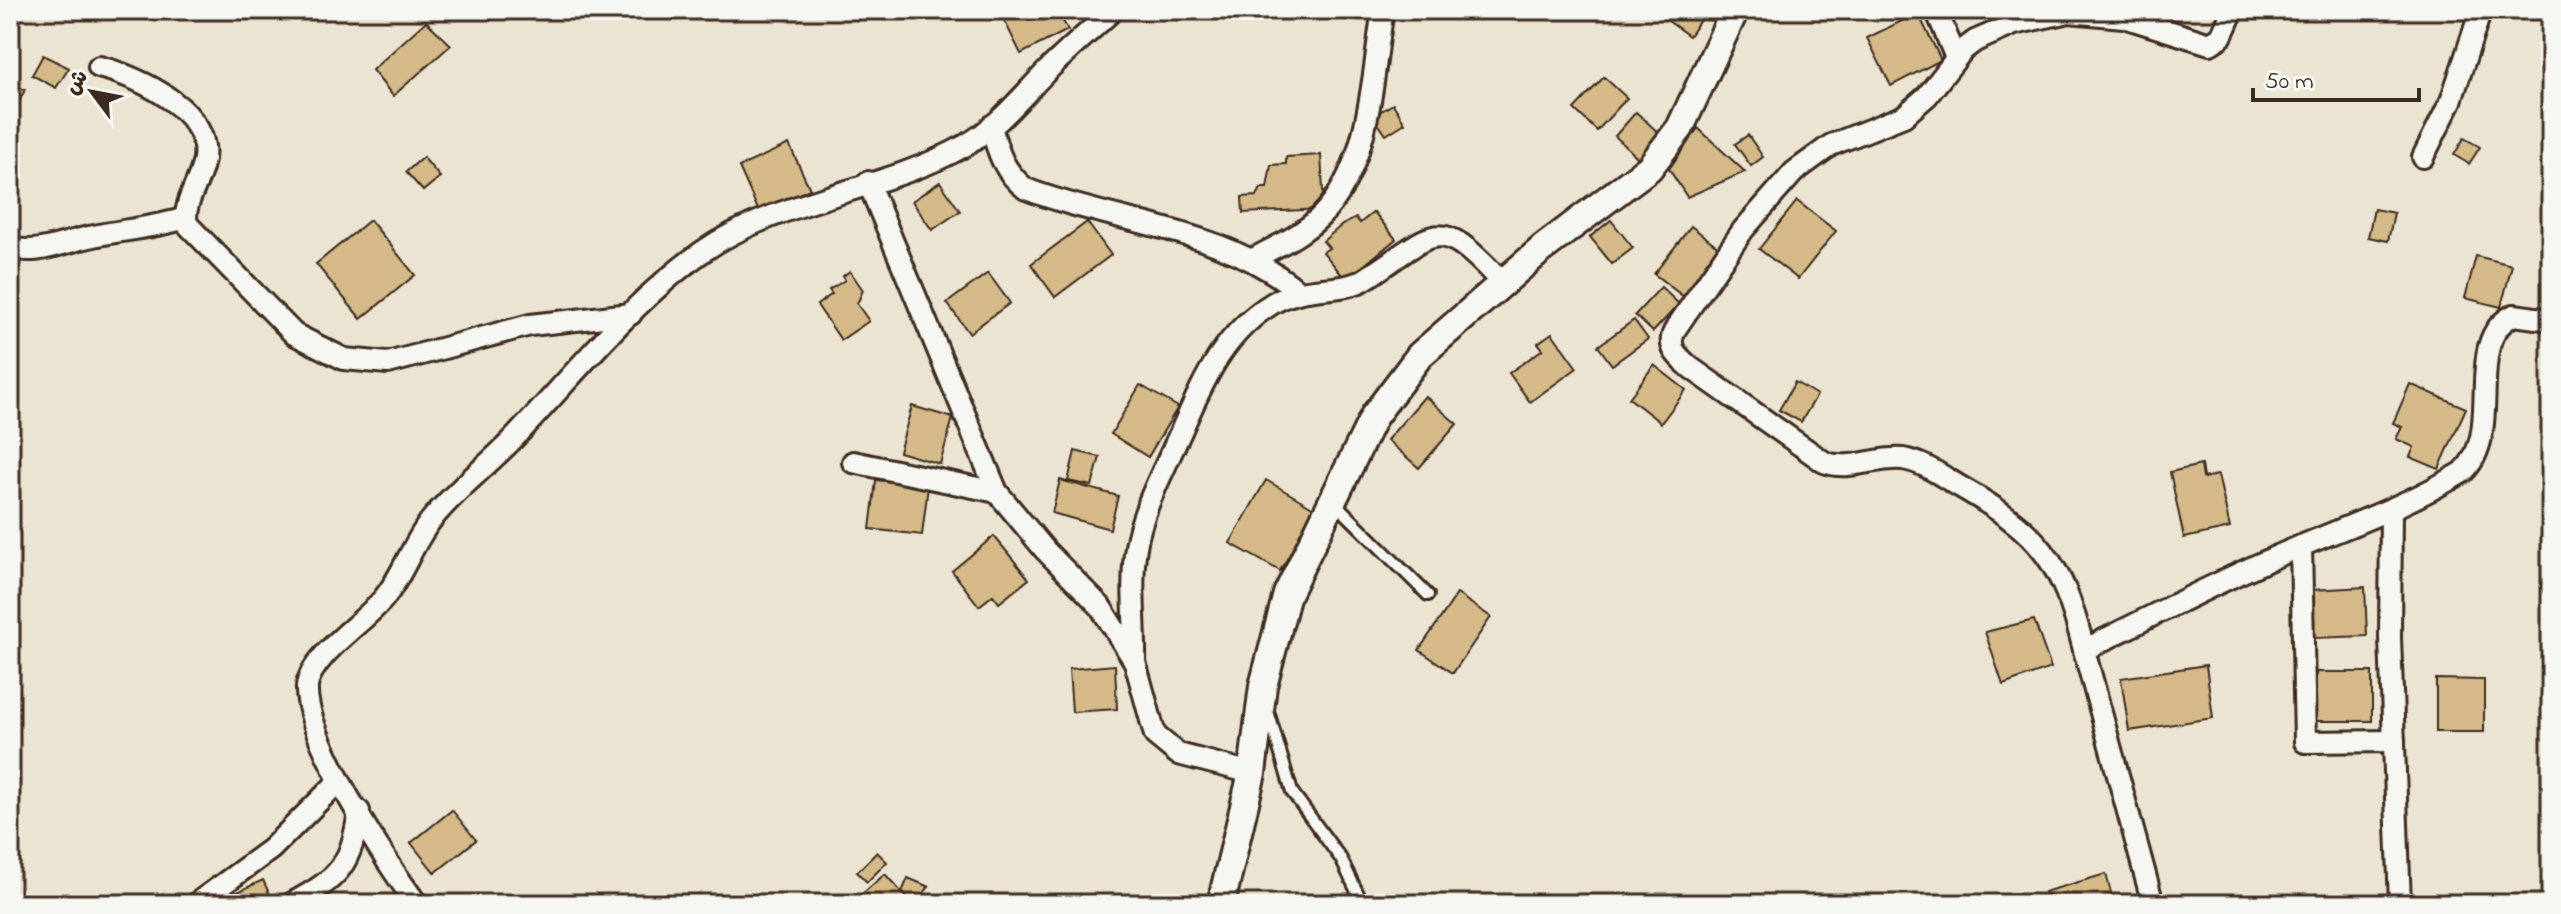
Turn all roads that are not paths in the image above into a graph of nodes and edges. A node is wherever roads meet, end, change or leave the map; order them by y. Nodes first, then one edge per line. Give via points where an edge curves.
1 (1113, 10) edge
2 (1383, 10) edge
3 (1735, 10) edge
4 (1936, 10) edge
5 (2233, 10) edge
6 (2481, 10) edge
7 (1956, 58) junction
8 (99, 67) dead end
9 (991, 126) junction
10 (2423, 157) dead end
11 (868, 182) junction
12 (186, 218) junction
13 (10, 248) edge
14 (1253, 259) junction
15 (1503, 284) junction
16 (1298, 291) junction
17 (631, 314) junction
18 (2551, 320) edge
19 (853, 462) dead end
20 (997, 492) junction
21 (1332, 499) junction
22 (2391, 509) junction
23 (2301, 546) junction
24 (1428, 595) dead end
25 (2084, 650) junction
26 (1135, 662) junction
27 (1263, 686) junction
28 (2394, 741) junction
29 (1252, 773) junction
30 (339, 781) junction
31 (359, 811) junction
32 (196, 904) edge
33 (291, 904) edge
34 (417, 904) edge
35 (1221, 904) edge
36 (1363, 904) edge
37 (2153, 904) edge
38 (2400, 904) edge

1 - 9 street
2 - 14 street via 1367,107 1343,187 1319,218
3 - 15 street via 1666,148 1649,168
4 - 7 street
5 - 7 street via 2221,37 2210,44 2124,17 2069,12 1990,33
6 - 10 street via 2451,101
7 - 25 street via 1904,116 1831,145 1794,172 1743,230 1671,336 1671,346 1691,368 1824,462 1913,462 2007,514 2050,557
8 - 12 street via 160,95 199,126 205,157
9 - 11 street via 946,155
9 - 14 street via 1003,165 1026,189
11 - 17 street via 703,252
11 - 20 street
12 - 13 street via 34,252
12 - 17 street via 193,232 294,334 344,359 388,363 530,325
14 - 16 street
15 - 16 street via 1474,253 1443,236 1405,248 1356,283
15 - 21 street via 1397,381
16 - 26 street via 1253,316 1231,337 1200,384 1136,544
17 - 30 street via 508,445 450,498 413,544 384,598 310,674 312,719
18 - 22 street via 2523,314 2500,324 2488,357 2484,428 2475,459 2453,478
19 - 20 street
20 - 26 street via 1100,606
21 - 24 lane
21 - 27 street via 1287,594
22 - 23 street
22 - 28 street
23 - 25 street
23 - 28 street via 2305,742
25 - 37 street
26 - 29 street via 1149,719 1164,745 1199,761
27 - 29 street
27 - 36 lane via 1292,792 1341,859
28 - 38 street
29 - 35 street
30 - 31 street
30 - 32 street via 271,849
31 - 33 street via 344,867 330,882
31 - 34 street

